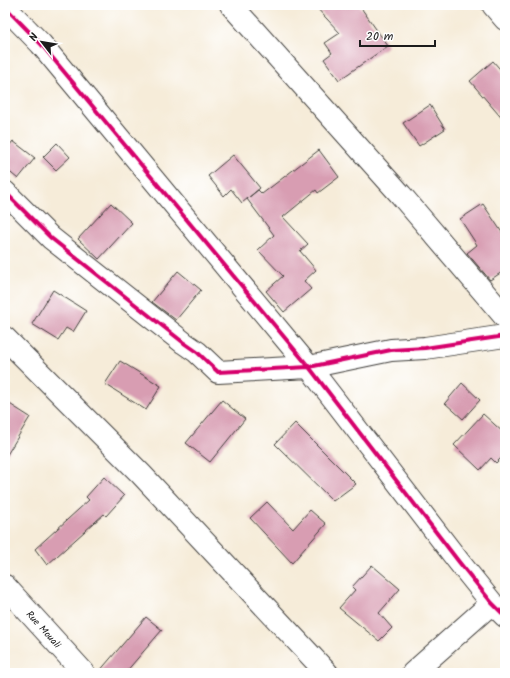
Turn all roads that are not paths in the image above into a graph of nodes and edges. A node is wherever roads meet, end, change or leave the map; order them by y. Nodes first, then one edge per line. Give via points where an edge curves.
1 (231, 5) edge
2 (493, 5) edge
3 (5, 7) edge
4 (505, 19) edge
5 (5, 192) edge
6 (505, 317) edge
7 (505, 336) edge
8 (5, 338) edge
9 (309, 367) junction
10 (5, 586) edge
11 (499, 609) edge
12 (84, 673) edge
13 (327, 673) edge
14 (413, 673) edge

1 - 6 street
2 - 4 street
3 - 9 street via 41,44
5 - 9 street via 51,238 218,372
7 - 9 street via 425,348 391,350
8 - 13 street via 141,474
9 - 11 street via 459,562
10 - 12 street, Rue Mouali
11 - 14 street

